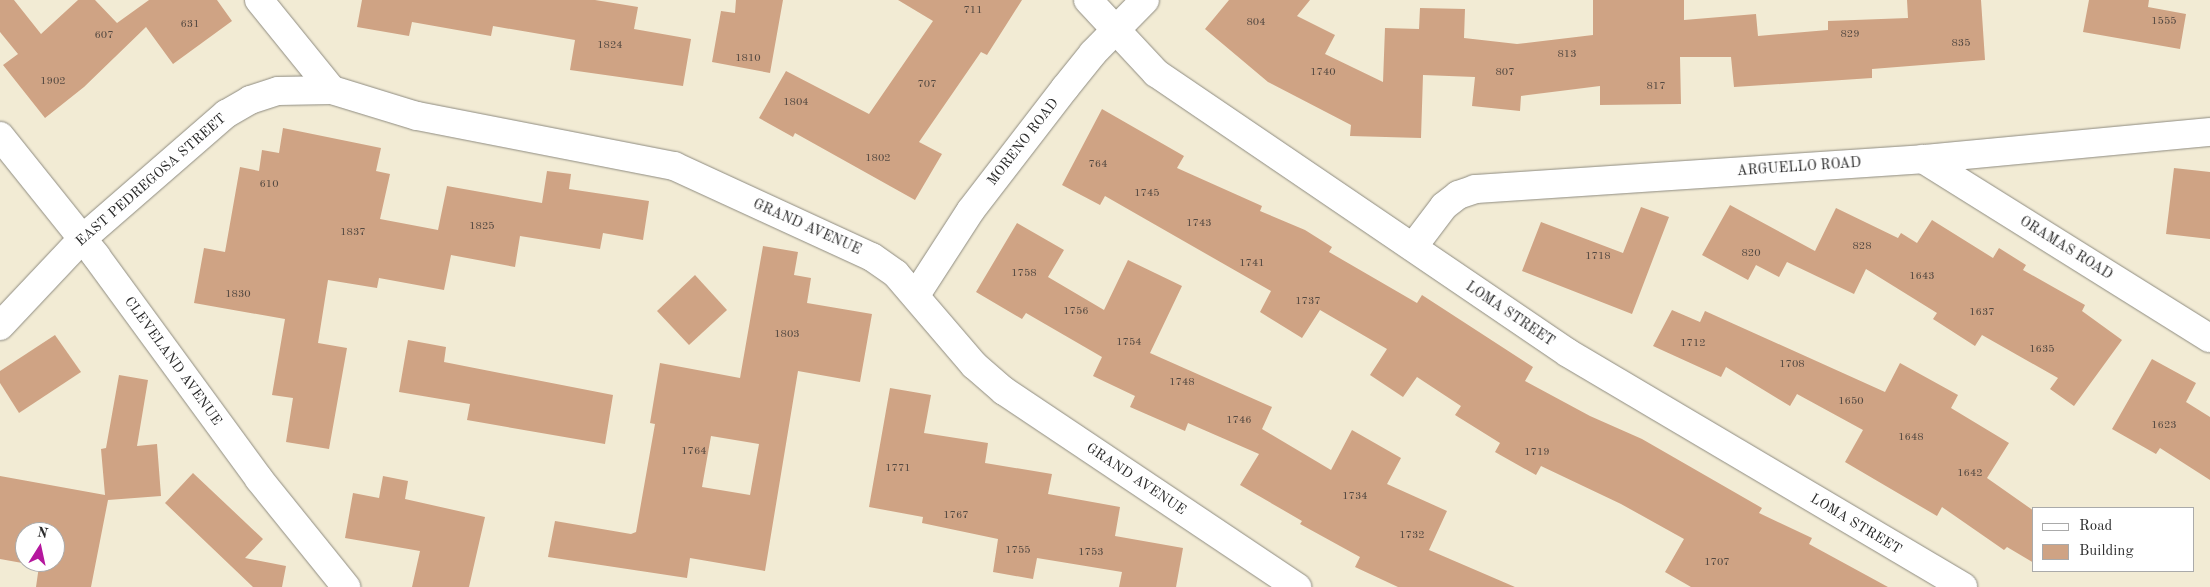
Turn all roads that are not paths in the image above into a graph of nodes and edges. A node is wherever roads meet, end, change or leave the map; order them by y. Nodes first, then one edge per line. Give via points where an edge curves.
1 (259, 0) edge
2 (1088, 0) edge
3 (1145, 0) edge
4 (1115, 30) junction
5 (332, 90) junction
6 (2210, 132) edge
7 (0, 136) edge
8 (1923, 159) junction
9 (82, 239) junction
10 (1413, 247) junction
11 (916, 295) junction
12 (0, 326) edge
13 (2210, 338) edge
14 (346, 587) edge
15 (1297, 587) edge
16 (1962, 587) edge

1 - 5 street
2 - 4 street, LOMA STREET
3 - 4 street, MORENO ROAD
4 - 10 street, LOMA STREET via 1156,73
4 - 11 street, MORENO ROAD via 1087,60 971,210
5 - 9 street, EAST PEDREGOSA STREET via 278,91 250,100 226,114
5 - 11 street, GRAND AVENUE via 417,116 694,173 764,209 872,256
6 - 8 street, ARGUELLO ROAD
7 - 9 street, CLEVELAND AVENUE
8 - 10 street, ARGUELLO ROAD via 1475,189 1458,195 1444,206
8 - 13 street, ORAMAS ROAD
9 - 12 street, EAST PEDREGOSA STREET
9 - 14 street, CLEVELAND AVENUE via 259,478
10 - 16 street, LOMA STREET via 1568,353
11 - 15 street, GRAND AVENUE via 968,358 1004,391

